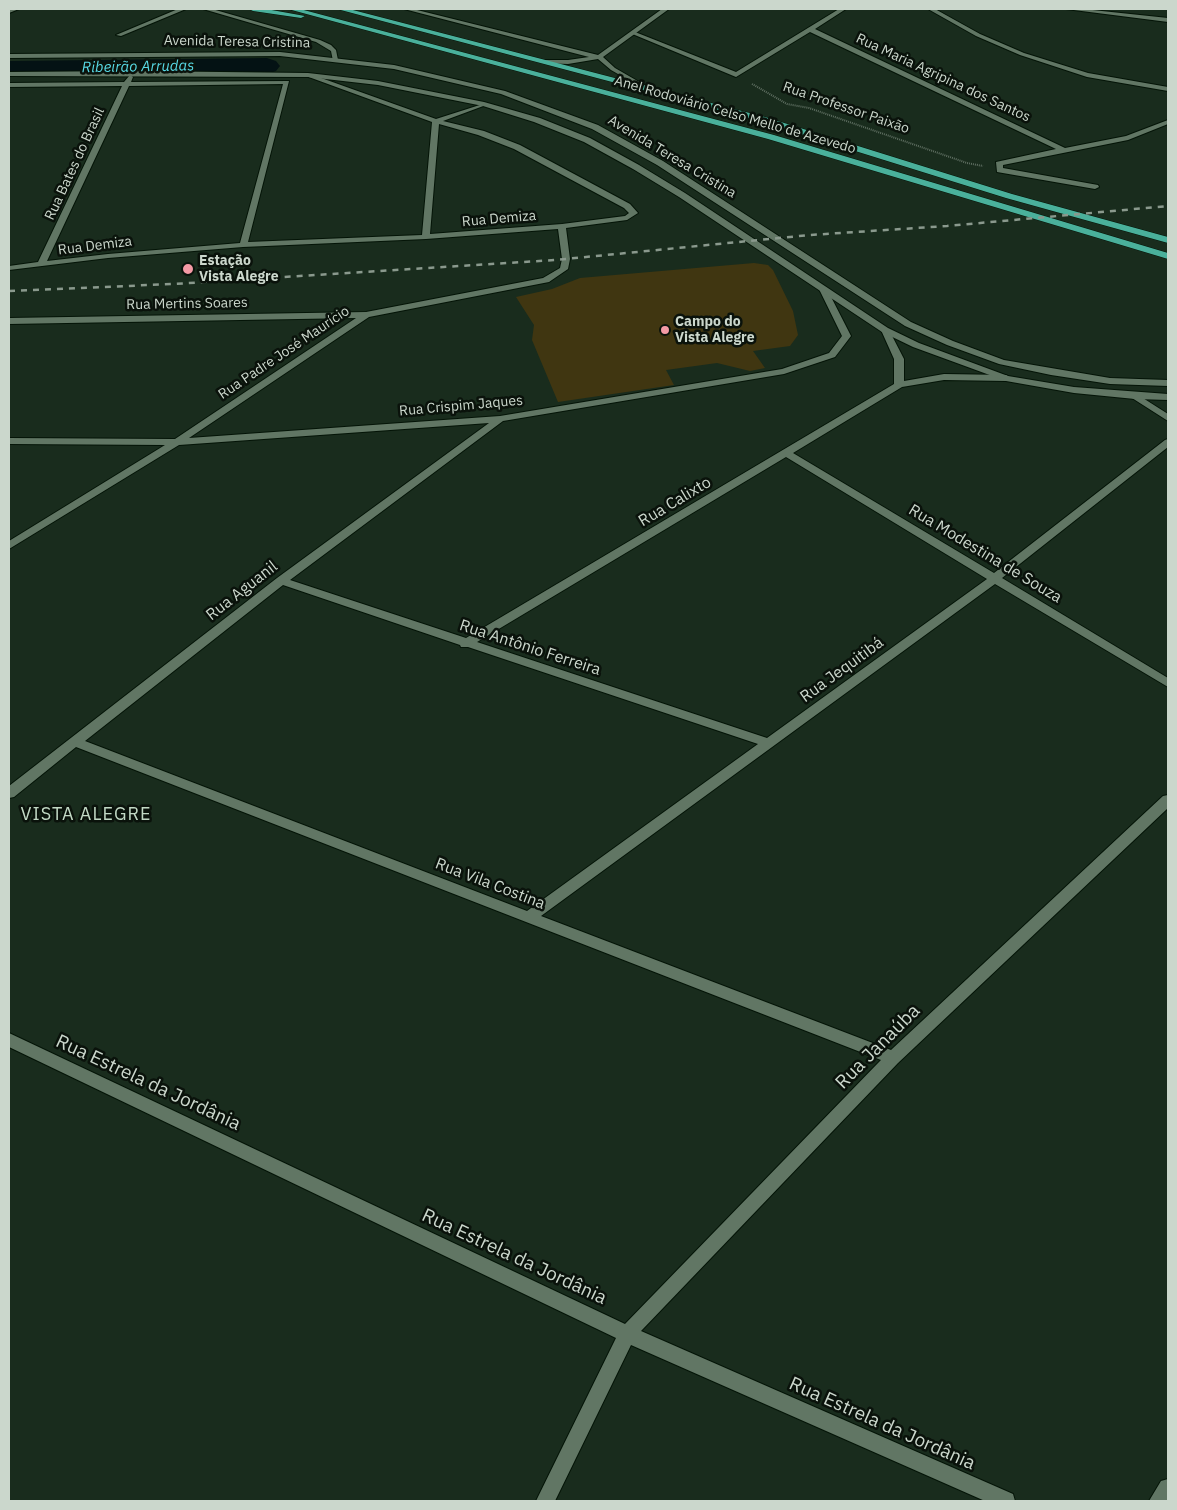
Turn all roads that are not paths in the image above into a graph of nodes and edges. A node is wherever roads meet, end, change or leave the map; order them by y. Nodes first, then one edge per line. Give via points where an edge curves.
1 (16, 9) edge
2 (182, 9) edge
3 (206, 9) edge
4 (253, 9) edge
5 (292, 9) edge
6 (340, 9) edge
7 (407, 9) edge
8 (666, 9) edge
9 (843, 9) edge
10 (931, 9) edge
11 (1069, 9) edge
12 (9, 12) edge
13 (1168, 20) edge
14 (338, 21) junction
15 (809, 29) junction
16 (633, 34) junction
17 (119, 35) dead end
18 (9, 56) edge
19 (599, 57) junction
20 (335, 60) junction
21 (545, 62) junction
22 (132, 73) junction
23 (9, 74) edge
24 (308, 75) junction
25 (127, 83) junction
26 (9, 85) edge
27 (646, 88) junction
28 (1168, 89) edge
29 (484, 104) junction
30 (436, 121) junction
31 (1168, 122) edge
32 (1066, 151) junction
33 (1095, 187) dead end
34 (1096, 221) junction
35 (562, 226) junction
36 (1168, 235) edge
37 (426, 237) junction
38 (1168, 240) edge
39 (243, 245) junction
40 (1143, 250) junction
41 (1168, 256) edge
42 (1168, 263) edge
43 (41, 265) junction
44 (9, 268) edge
45 (823, 289) junction
46 (366, 315) junction
47 (9, 321) edge
48 (885, 330) junction
49 (1006, 378) junction
50 (1168, 383) edge
51 (900, 385) junction
52 (1135, 396) junction
53 (1168, 397) edge
54 (1168, 418) edge
55 (500, 419) junction
56 (9, 441) edge
57 (178, 442) junction
58 (1168, 442) edge
59 (786, 453) junction
60 (9, 546) edge
61 (994, 579) junction
62 (281, 581) junction
63 (465, 644) junction
64 (1168, 683) edge
65 (75, 742) junction
66 (768, 743) junction
67 (9, 793) edge
68 (1168, 800) edge
69 (529, 917) junction
70 (9, 1040) edge
71 (893, 1058) junction
72 (627, 1334) junction
73 (1168, 1488) edge
74 (545, 1501) edge
75 (1006, 1501) edge
76 (1158, 1501) edge

1 - 12 street
2 - 17 street
3 - 20 street via 318,41 334,51
4 - 14 highway
5 - 14 highway, Anel Rodoviário Celso Mello de Azevedo
6 - 21 highway, Anel Rodoviário Celso Mello de Azevedo
7 - 19 street
8 - 16 street
9 - 15 street
10 - 28 street via 1022,54 1086,75
11 - 13 street
14 - 40 highway, Anel Rodoviário Celso Mello de Azevedo via 771,137
15 - 16 street via 736,75
15 - 32 street, Rua Maria Agripina dos Santos
16 - 19 street
18 - 20 street, Avenida Teresa Cristina via 280,54
19 - 21 street
19 - 27 street
20 - 50 street, Avenida Teresa Cristina via 394,67 494,89 595,127 660,162 908,324 950,343 1002,362 1051,372 1110,381
21 - 27 highway, Anel Rodoviário Celso Mello de Azevedo
22 - 23 street, Avenida Teresa Cristina
22 - 24 street, Avenida Teresa Cristina
22 - 25 street, Rua Bates do Brasil
24 - 29 street, Avenida Teresa Cristina via 378,82
24 - 30 street, Rua Demiza
25 - 26 street
25 - 39 street via 286,82
25 - 43 street, Rua Bates do Brasil
27 - 34 highway, Anel Rodoviário Celso Mello de Azevedo via 772,122
29 - 30 street
29 - 45 street, Avenida Teresa Cristina via 587,140 682,195
30 - 35 street, Rua Demiza via 481,133 517,148 627,206 634,213 627,218
30 - 37 street
31 - 32 street via 1128,138
32 - 33 street via 1011,160 999,164 1000,170
34 - 36 highway
34 - 38 highway, Anel Rodoviário Celso Mello de Azevedo
35 - 37 street, Rua Demiza
35 - 46 street, Rua Padre José Maurício via 564,269 546,280
37 - 39 street, Rua Demiza
39 - 43 street, Rua Demiza
40 - 41 highway, Anel Rodoviário Celso Mello de Azevedo
40 - 42 highway
43 - 44 street, Rua Demiza
45 - 48 street, Avenida Teresa Cristina
45 - 55 street, Rua Crispim Jaques via 847,336 832,355 784,371
46 - 47 street, Rua Mertins Soares
46 - 57 street, Rua Padre José Maurício
48 - 49 street, Avenida Teresa Cristina
48 - 51 street via 899,359
49 - 51 street, Rua Calixto via 944,377
49 - 52 street, Avenida Teresa Cristina
51 - 59 street, Rua Calixto
52 - 53 street, Avenida Teresa Cristina
52 - 54 street
55 - 57 street, Rua Crispim Jaques
55 - 62 street, Rua Aguanil
56 - 57 street, Rua Crispim Jaques
57 - 60 street, Rua Padre José Maurício
58 - 61 street, Rua Jequitibá
59 - 61 street, Rua Modestina de Souza
59 - 63 street, Rua Calixto
61 - 64 street, Rua Modestina de Souza
61 - 66 street, Rua Jequitibá
62 - 63 street, Rua Antônio Ferreira
62 - 65 street, Rua Aguanil
63 - 66 street, Rua Antônio Ferreira
65 - 67 street, Rua Aguanil
65 - 69 street, Rua Vila Costina
66 - 69 street, Rua Jequitibá
68 - 71 street, Rua Janaúba
69 - 71 street, Rua Vila Costina
70 - 72 street, Rua Estrela da Jordânia
71 - 72 street, Rua Janaúba
72 - 74 street, Rua Janaúba
72 - 75 street, Rua Estrela da Jordânia
73 - 76 street

